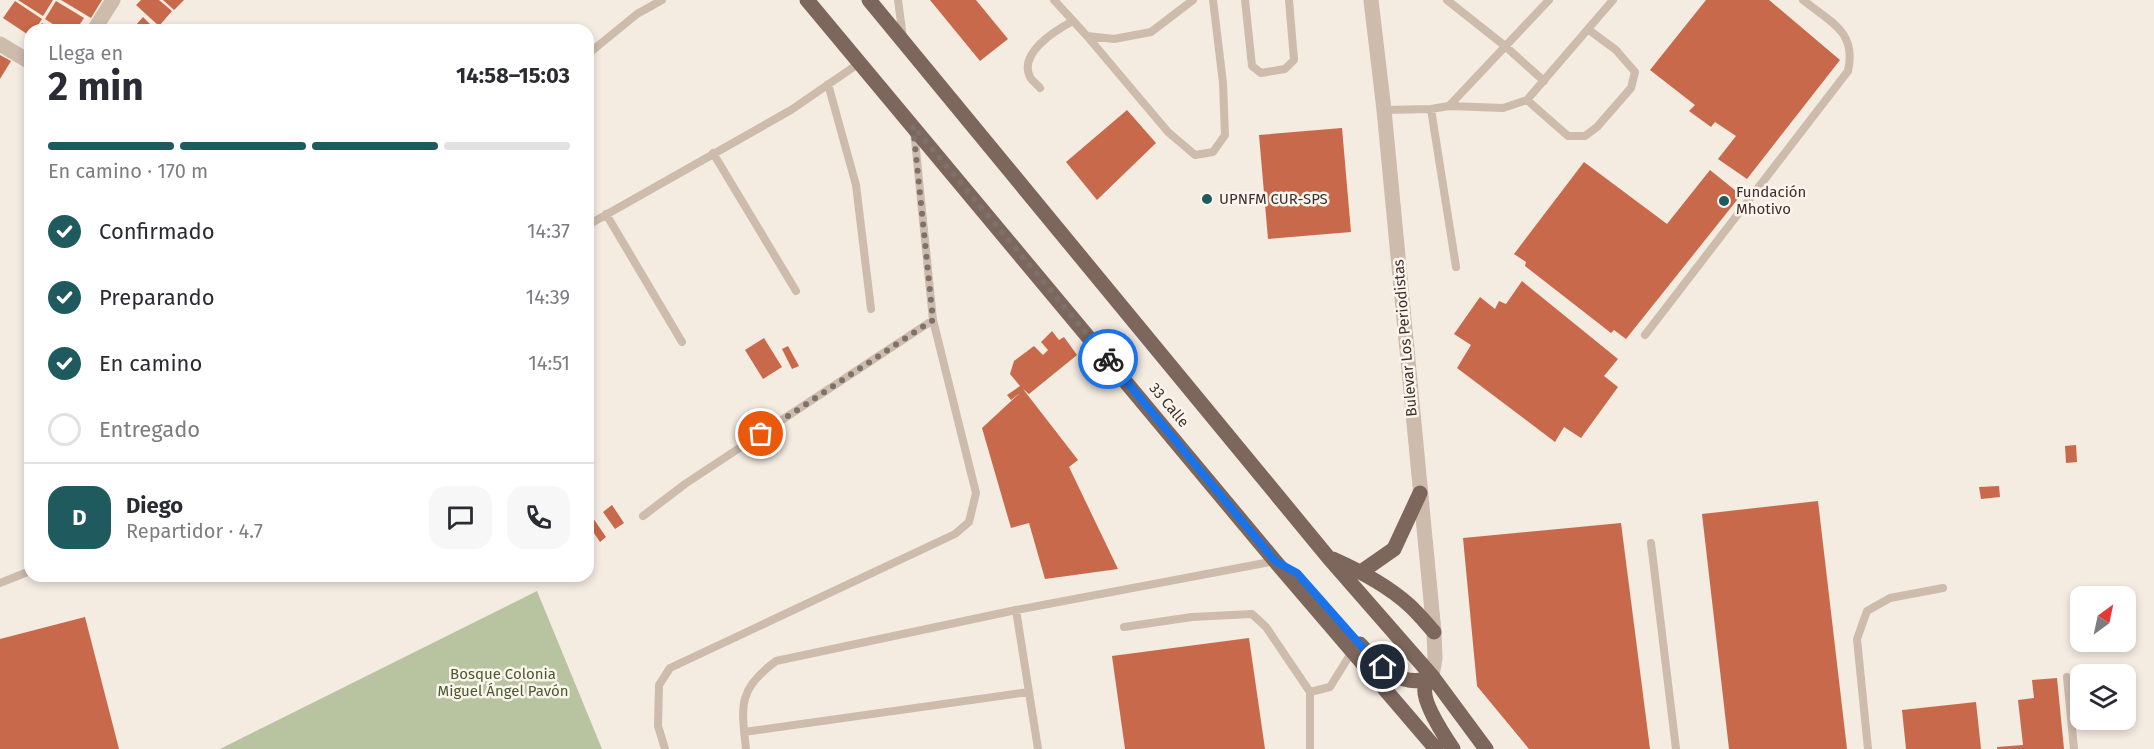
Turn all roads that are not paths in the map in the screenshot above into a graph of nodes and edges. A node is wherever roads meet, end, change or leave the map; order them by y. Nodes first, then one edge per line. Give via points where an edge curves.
1 (113, 0) edge
2 (662, 0) edge
3 (807, 0) edge
4 (869, 0) edge
5 (898, 0) edge
6 (1054, 0) edge
7 (1193, 0) edge
8 (1213, 0) edge
9 (1245, 0) edge
10 (1289, 0) edge
11 (1371, 0) edge
12 (1447, 0) edge
13 (1549, 0) edge
14 (1613, 0) edge
15 (1803, 0) edge
16 (1073, 21) junction
17 (98, 24) edge
18 (1589, 30) junction
19 (1087, 36) junction
20 (903, 42) junction
21 (0, 44) edge
22 (1505, 46) junction
23 (594, 49) edge
24 (24, 58) edge
25 (858, 64) junction
26 (1544, 81) junction
27 (828, 84) junction
28 (1040, 88) dead end
29 (1527, 100) junction
30 (1449, 106) junction
31 (1431, 109) junction
32 (1384, 110) junction
33 (913, 126) junction
34 (713, 153) junction
35 (606, 214) junction
36 (594, 221) edge
37 (1456, 267) dead end
38 (796, 291) dead end
39 (871, 309) dead end
40 (933, 320) junction
41 (1646, 335) dead end
42 (682, 342) dead end
43 (1419, 493) junction
44 (643, 516) dead end
45 (1651, 543) dead end
46 (1328, 557) junction
47 (1275, 561) junction
48 (1361, 572) junction
49 (24, 573) edge
50 (0, 583) edge
51 (1943, 588) dead end
52 (1016, 610) junction
53 (1124, 627) dead end
54 (1434, 633) junction
55 (1355, 646) junction
56 (1432, 676) junction
57 (2067, 677) dead end
58 (1029, 692) junction
59 (1310, 692) junction
60 (744, 732) junction
61 (665, 749) edge
62 (746, 749) edge
63 (1038, 749) edge
64 (1310, 749) edge
65 (1436, 749) edge
66 (1453, 749) edge
67 (1486, 749) edge
68 (1676, 749) edge
69 (1868, 749) edge
70 (2074, 749) edge

1 - 17 street
2 - 23 lane via 637,14
3 - 25 main road, 33 Calle
4 - 20 main road, 33 Calle
5 - 20 lane
6 - 16 lane
7 - 19 lane via 1151,32 1114,39
8 - 19 lane via 1225,135 1213,152 1195,155 1168,132
9 - 10 lane via 1252,66 1261,73 1285,69 1294,60
11 - 32 street, Bulevar Los Periodistas
12 - 22 lane
13 - 22 lane
14 - 18 lane
15 - 41 lane via 1846,35 1851,55 1848,70
16 - 19 lane
16 - 28 lane via 1036,47 1028,63 1030,77
18 - 26 lane
18 - 29 lane via 1616,50 1635,72 1631,88 1610,113 1586,136 1568,136
20 - 46 main road, 33 Calle
21 - 24 street
22 - 26 lane
22 - 30 lane
25 - 27 lane
25 - 33 main road, 33 Calle
26 - 29 lane
27 - 34 lane via 791,110
27 - 39 lane via 856,185
29 - 30 lane via 1503,108
30 - 31 lane
31 - 32 lane
31 - 37 lane
32 - 43 street, Bulevar Los Periodistas
33 - 40 lane
33 - 47 main road, 33 Calle
34 - 35 lane
34 - 38 lane
35 - 36 lane
35 - 42 lane
40 - 44 lane
40 - 61 lane via 976,493 969,522 956,534 670,668 659,686 657,726
43 - 48 main road via 1394,549
43 - 54 street, Bulevar Los Periodistas
45 - 68 lane
46 - 48 main road
46 - 56 main road, 33 Calle
47 - 52 lane
47 - 55 main road, 33 Calle
48 - 54 main road via 1410,605
49 - 50 lane
51 - 69 lane via 1890,598 1867,611 1857,639
52 - 58 lane
52 - 60 lane via 776,661 747,690 741,711
53 - 59 lane via 1192,617 1252,614 1266,627
54 - 56 street, Bulevar Los Periodistas
55 - 56 main road via 1395,675 1416,682
55 - 59 lane via 1330,687
55 - 65 main road, 33 Calle
56 - 66 main road via 1425,694 1436,723
56 - 67 main road, 33 Calle
57 - 70 lane
58 - 60 lane
58 - 63 lane
59 - 64 lane
60 - 62 lane

